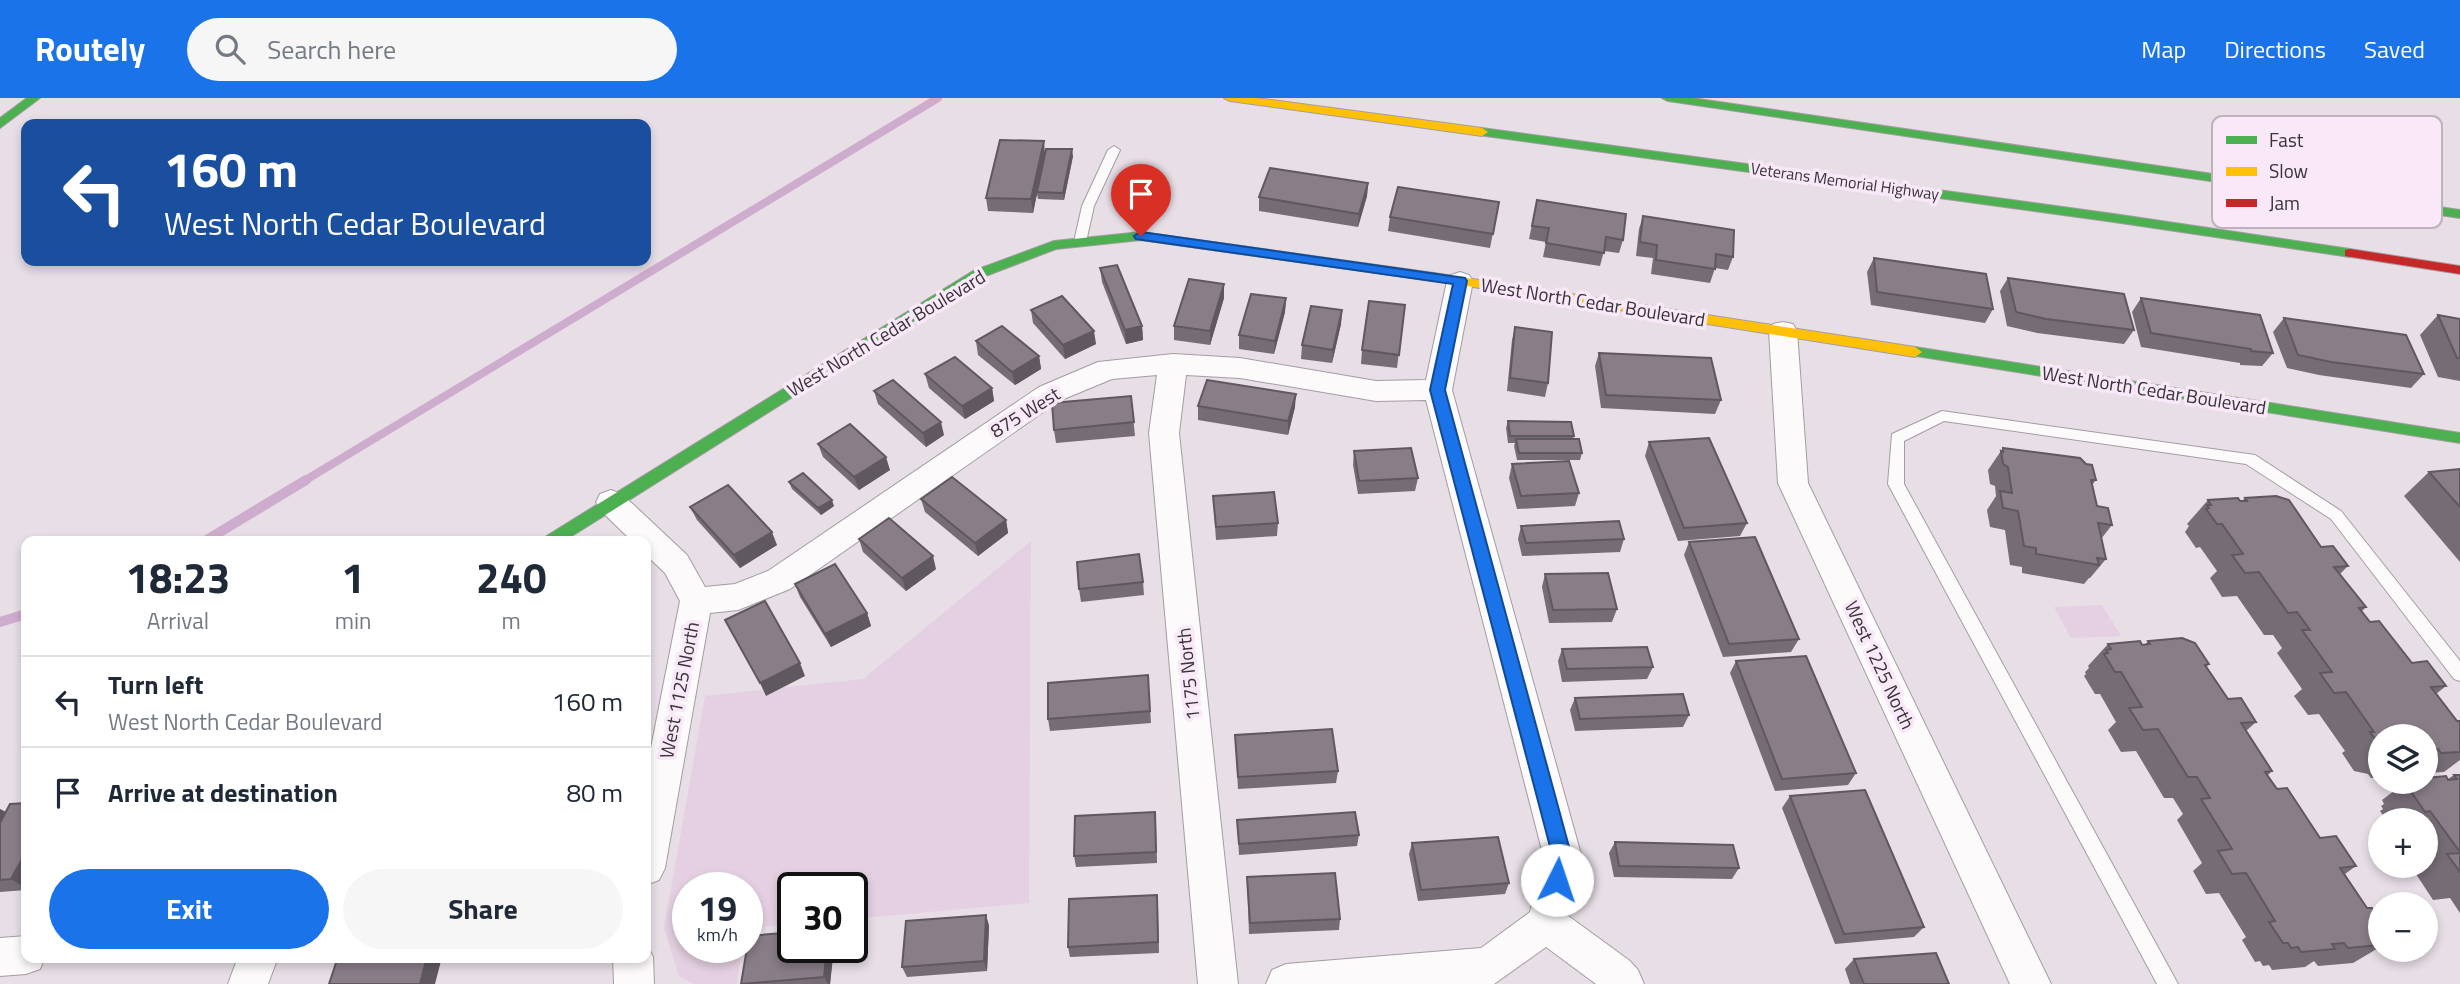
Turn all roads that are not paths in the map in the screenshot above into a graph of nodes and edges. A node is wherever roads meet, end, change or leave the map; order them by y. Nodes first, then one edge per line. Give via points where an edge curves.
1 (34, 98) edge
2 (1230, 98) edge
3 (1668, 98) edge
4 (0, 124) edge
5 (1114, 150) dead end
6 (2212, 178) edge
7 (2442, 211) edge
8 (2460, 214) edge
9 (1080, 242) junction
10 (2460, 270) edge
11 (1460, 281) junction
12 (1783, 331) junction
13 (1173, 364) junction
14 (1437, 390) junction
15 (2460, 438) edge
16 (611, 502) junction
17 (559, 536) edge
18 (647, 536) edge
19 (651, 540) edge
20 (696, 601) junction
21 (2460, 674) edge
22 (651, 841) edge
23 (1546, 923) junction
24 (21, 955) edge
25 (0, 957) edge
26 (256, 963) edge
27 (633, 963) edge
28 (248, 984) edge
29 (634, 984) edge
30 (1218, 984) edge
31 (1286, 984) edge
32 (1624, 984) edge
33 (2031, 984) edge
34 (2168, 984) edge

1 - 4 main road
2 - 10 main road, Veterans Memorial Highway via 2114,218
3 - 6 main road
5 - 9 lane via 1087,206
7 - 8 main road
9 - 11 main road, West North Cedar Boulevard via 1141,236
9 - 16 main road, West North Cedar Boulevard via 1054,244 978,274
11 - 12 main road, West North Cedar Boulevard
11 - 14 street
12 - 15 main road, West North Cedar Boulevard
12 - 33 street, West 1225 North via 1793,483
13 - 14 street, 875 West via 1240,368 1376,391
13 - 20 street, 875 West via 1108,369 1049,394 779,580 738,597
13 - 30 street, 1175 North via 1164,433
14 - 23 street via 1563,858
16 - 17 main road, West North Cedar Boulevard
16 - 18 street, West 1125 North
19 - 20 street, West 1125 North via 676,564
20 - 22 street, West 1125 North
21 - 34 lane via 2336,515 2250,459 1941,416 1897,438 1896,484
23 - 31 street via 1488,967
23 - 32 street
24 - 25 street
26 - 28 street
27 - 29 street

